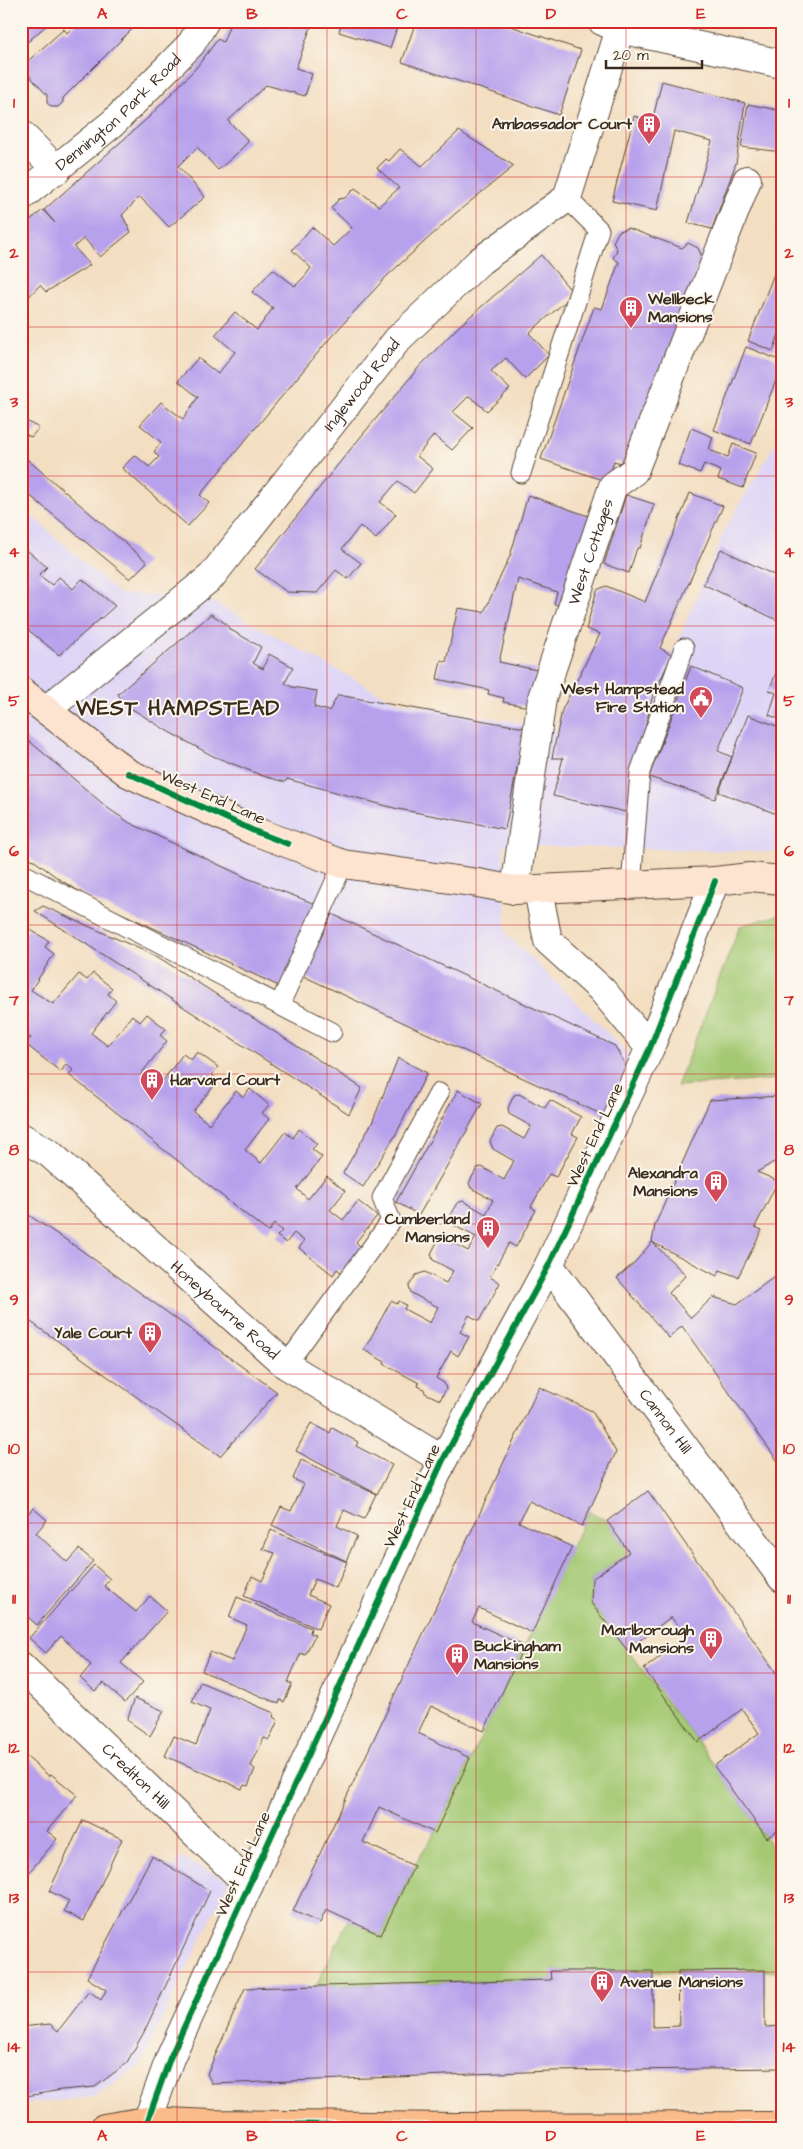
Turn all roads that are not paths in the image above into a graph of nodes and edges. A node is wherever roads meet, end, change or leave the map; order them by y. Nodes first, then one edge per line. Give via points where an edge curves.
1 (205, 21) edge
2 (611, 25) edge
3 (782, 64) edge
4 (21, 134) edge
5 (58, 170) junction
6 (747, 180) dead end
7 (21, 197) edge
8 (567, 198) junction
9 (521, 473) dead end
10 (684, 648) dead end
11 (21, 691) edge
12 (46, 710) junction
13 (343, 864) junction
14 (21, 873) edge
15 (782, 880) edge
16 (715, 881) junction
17 (631, 886) junction
18 (526, 890) junction
19 (280, 1004) junction
20 (332, 1032) dead end
21 (650, 1048) junction
22 (439, 1093) dead end
23 (21, 1138) edge
24 (549, 1265) junction
25 (286, 1365) junction
26 (443, 1460) junction
27 (782, 1578) edge
28 (21, 1666) edge
29 (249, 1885) junction
30 (146, 2124) edge
31 (782, 2126) edge
32 (104, 2128) edge

1 - 5 street, Dennington Park Road via 191,44 113,123
2 - 3 street
2 - 8 street
4 - 5 street
5 - 7 street, Dennington Park Road
6 - 18 street, West Cottages via 634,471 613,486 542,698
8 - 9 lane via 599,230
8 - 12 street, Inglewood Road via 480,261 398,339 212,576
10 - 17 lane via 640,772
11 - 12 main road, West End Lane
12 - 13 main road, West End Lane via 128,773 254,831
13 - 18 main road, West End Lane
13 - 19 lane
14 - 19 lane
15 - 16 main road, West End Lane via 750,877
16 - 17 main road, West End Lane
16 - 21 street, West End Lane
17 - 18 main road, West End Lane
18 - 21 street via 548,941 602,990
19 - 20 lane
21 - 24 street, West End Lane
22 - 25 lane via 382,1198 391,1221
23 - 25 street, Honeybourne Road via 48,1153
24 - 26 street, West End Lane
24 - 27 street, Cannon Hill
25 - 26 street, Honeybourne Road
26 - 29 street, West End Lane
28 - 29 street, Crediton Hill
29 - 30 street, West End Lane via 170,2058
30 - 31 highway
30 - 32 highway

